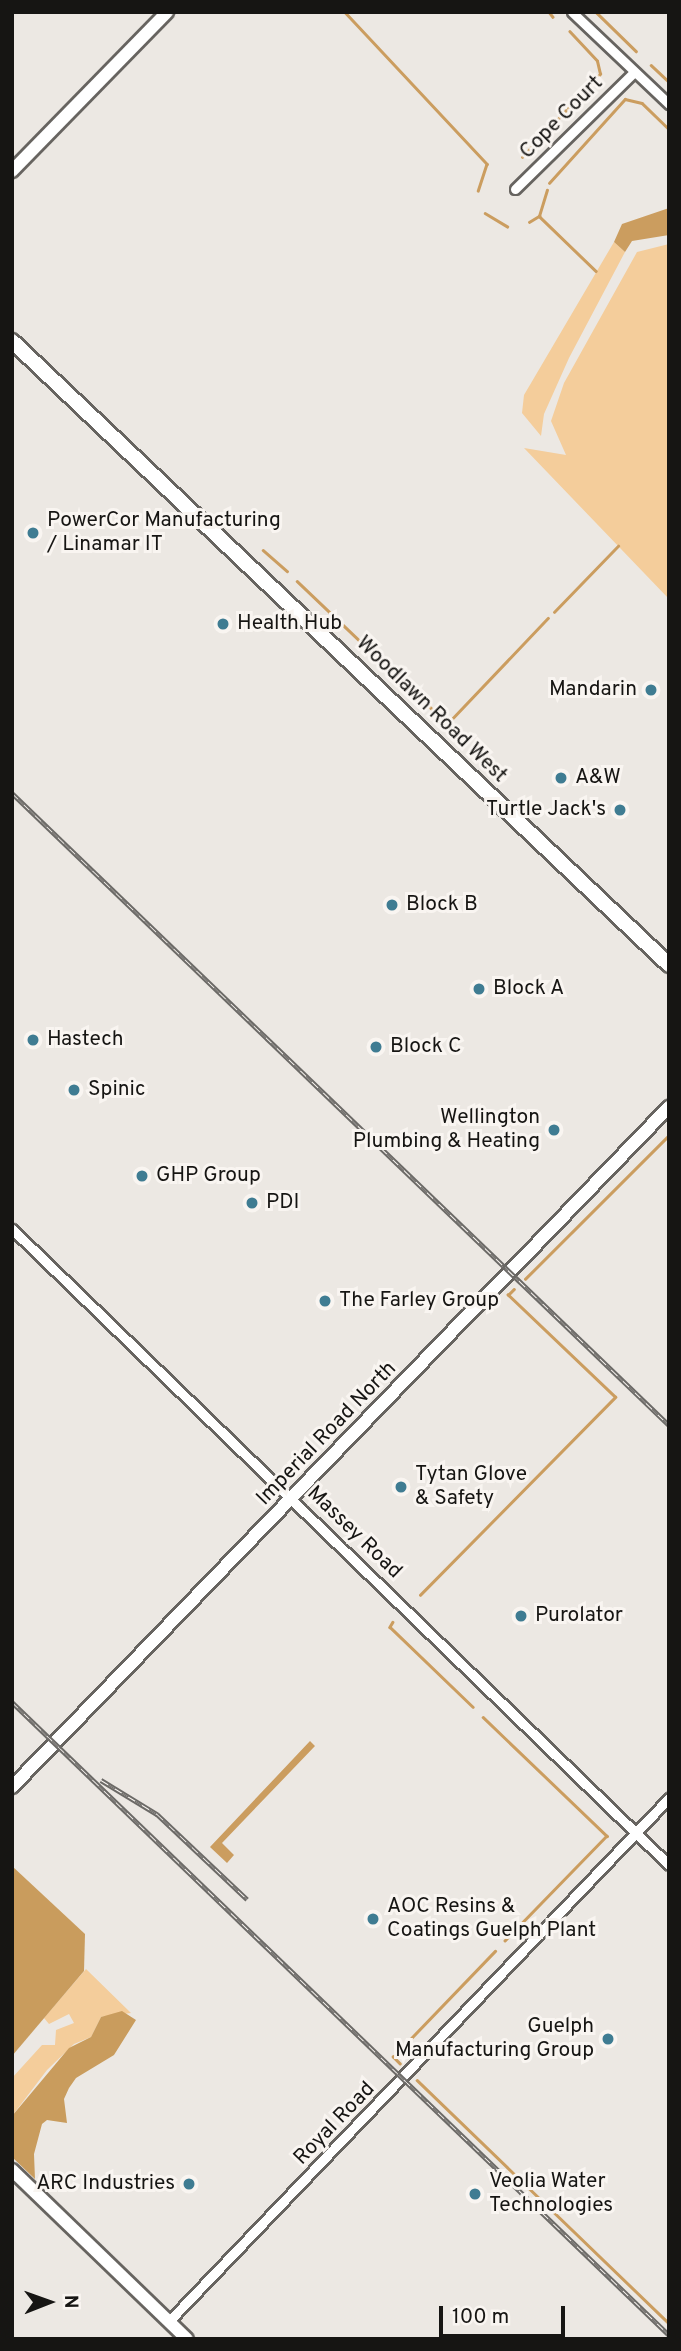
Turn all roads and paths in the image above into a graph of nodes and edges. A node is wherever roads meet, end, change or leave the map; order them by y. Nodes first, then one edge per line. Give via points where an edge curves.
1 (167, 12) edge
2 (572, 12) edge
3 (634, 72) junction
4 (669, 104) edge
5 (12, 171) edge
6 (515, 189) dead end
7 (12, 341) edge
8 (669, 965) edge
9 (669, 1107) edge
10 (12, 1229) edge
11 (294, 1498) junction
12 (12, 1787) edge
13 (669, 1798) edge
14 (636, 1833) junction
15 (669, 1865) edge
16 (12, 2170) edge
17 (169, 2321) junction
18 (187, 2339) edge

1 - 5 street
2 - 3 street
3 - 4 street
3 - 6 street, Cope Court
7 - 8 main road, Woodlawn Road West
9 - 11 street, Imperial Road North
10 - 11 street, Massey Road
11 - 12 street, Imperial Road North
11 - 14 street, Massey Road
13 - 14 street, Royal Road
14 - 15 street, Massey Road
14 - 17 street, Royal Road
16 - 17 street
17 - 18 street

